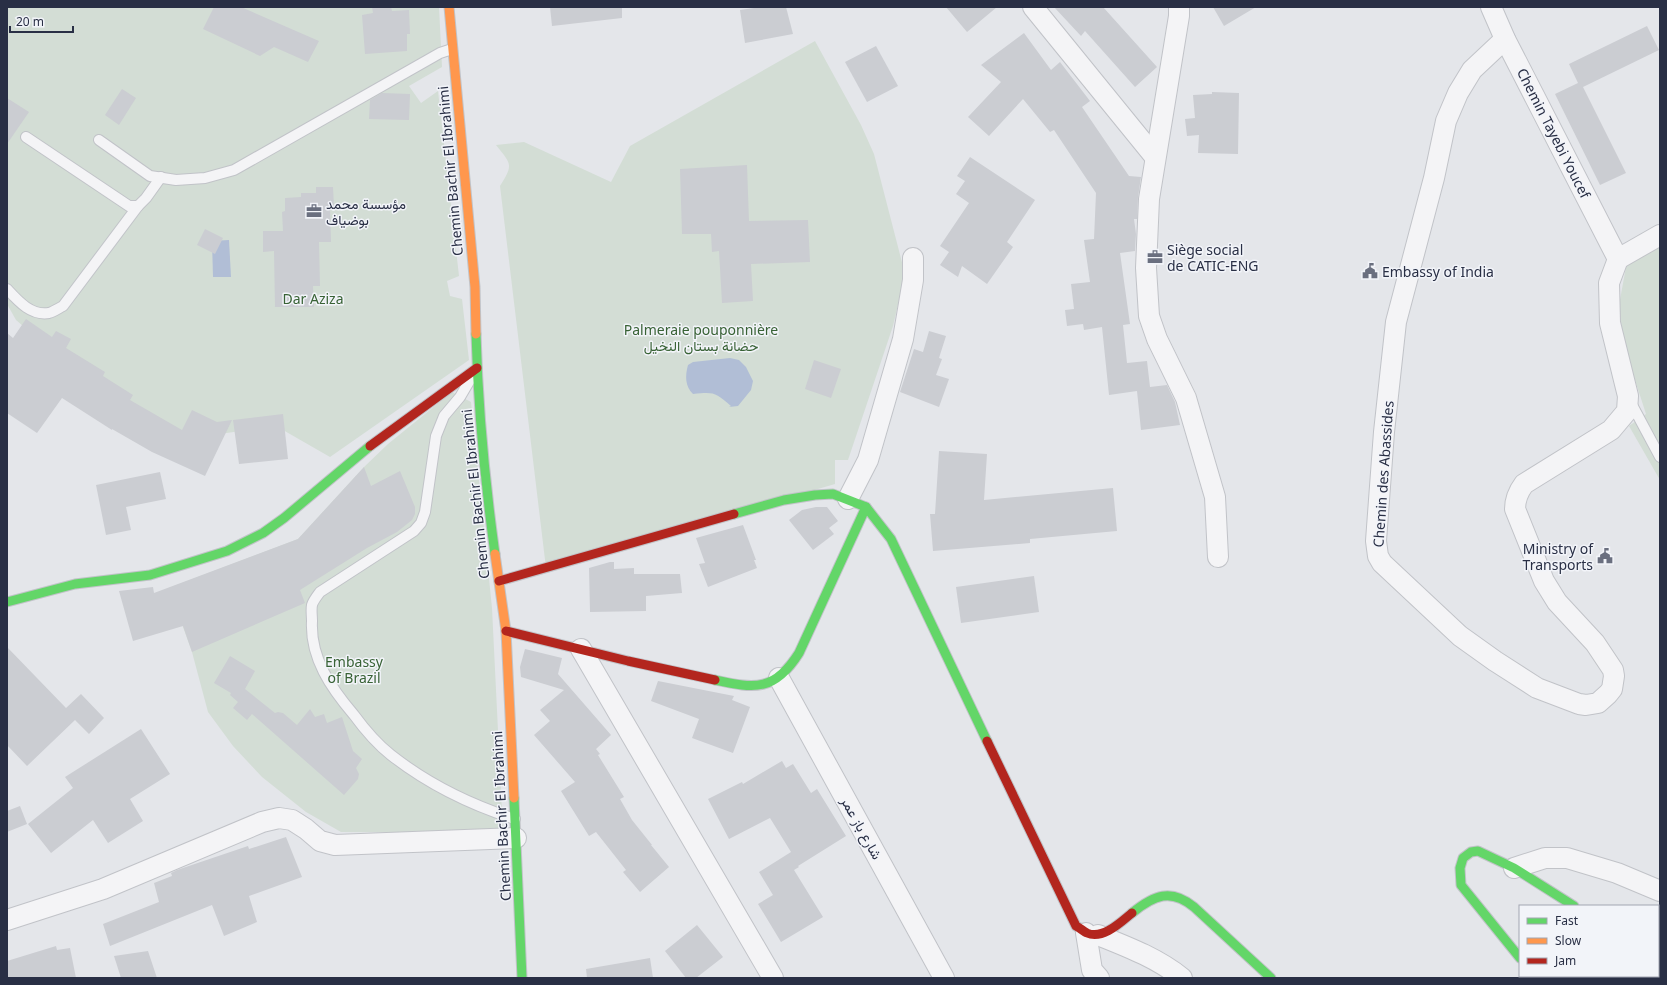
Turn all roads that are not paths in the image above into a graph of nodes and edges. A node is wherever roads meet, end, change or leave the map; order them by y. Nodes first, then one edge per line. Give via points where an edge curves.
1 (449, 7) edge
2 (1033, 7) edge
3 (1179, 7) edge
4 (1491, 7) edge
5 (1505, 39) junction
6 (452, 49) junction
7 (26, 137) dead end
8 (99, 140) dead end
9 (1155, 157) junction
10 (161, 178) junction
11 (138, 206) junction
12 (1660, 235) edge
13 (913, 258) dead end
14 (1618, 259) junction
15 (7, 289) edge
16 (477, 368) junction
17 (1628, 396) junction
18 (1660, 457) edge
19 (848, 499) junction
20 (866, 507) junction
21 (1218, 557) dead end
22 (498, 581) junction
23 (7, 602) edge
24 (506, 631) junction
25 (581, 649) junction
26 (780, 678) junction
27 (516, 828) junction
28 (1514, 868) junction
29 (1660, 891) edge
30 (1572, 905) edge
31 (7, 920) edge
32 (1092, 934) junction
33 (1519, 957) edge
34 (522, 978) edge
35 (773, 978) edge
36 (943, 978) edge
37 (1100, 978) edge
38 (1182, 978) edge
39 (1271, 978) edge

1 - 6 street, Chemin Bachir El Ibrahimi
2 - 9 street
3 - 9 street
4 - 5 street, Chemin Tayebi Youcef
5 - 14 street, Chemin Tayebi Youcef
5 - 17 street, Chemin des Abassides via 1472,70 1458,93 1446,122 1396,322 1376,541 1378,556 1382,563 1460,636 1538,688 1586,705 1598,703 1608,694 1614,682 1613,670 1595,643 1557,602 1544,581 1515,509 1515,502 1524,484 1611,430 1627,411
6 - 10 lane via 440,53 234,170 205,178
6 - 16 street, Chemin Bachir El Ibrahimi via 475,287
7 - 11 lane via 129,206
8 - 10 lane via 150,176
9 - 21 street via 1149,199 1146,268 1149,316 1157,339 1186,398 1215,497
10 - 11 lane
11 - 15 lane via 63,306 49,313 34,312 20,304
12 - 14 street
13 - 19 street via 913,280 903,339 868,460
14 - 17 street, Chemin des Abassides via 1609,283 1610,323
16 - 22 street, Chemin Bachir El Ibrahimi
16 - 23 street via 383,435 284,518 257,536 227,551 150,575 75,584
16 - 27 lane via 460,397 444,416 436,436 425,512 421,523 414,531 320,592 312,604 311,633 324,674 335,692 371,736 390,754 438,786
17 - 18 lane
19 - 20 street
19 - 22 street via 833,494 784,500
20 - 26 street via 799,653 792,666
20 - 32 street via 890,539 1076,926
22 - 24 street, Chemin Bachir El Ibrahimi
24 - 25 street
24 - 27 street, Chemin Bachir El Ibrahimi
25 - 26 street via 676,673 724,682 766,684
25 - 35 street
26 - 36 street, شارع باز عمر
27 - 31 street via 335,845 320,842 292,820 279,818 262,822 103,889
27 - 34 street, Chemin Bachir El Ibrahimi
28 - 29 street via 1545,858 1567,858
28 - 30 street
28 - 33 street via 1478,851 1472,851 1465,855 1458,873 1461,885
32 - 37 street via 1092,970
32 - 38 street via 1154,959
32 - 39 street via 1104,934 1158,896 1171,895 1184,899 1194,907

